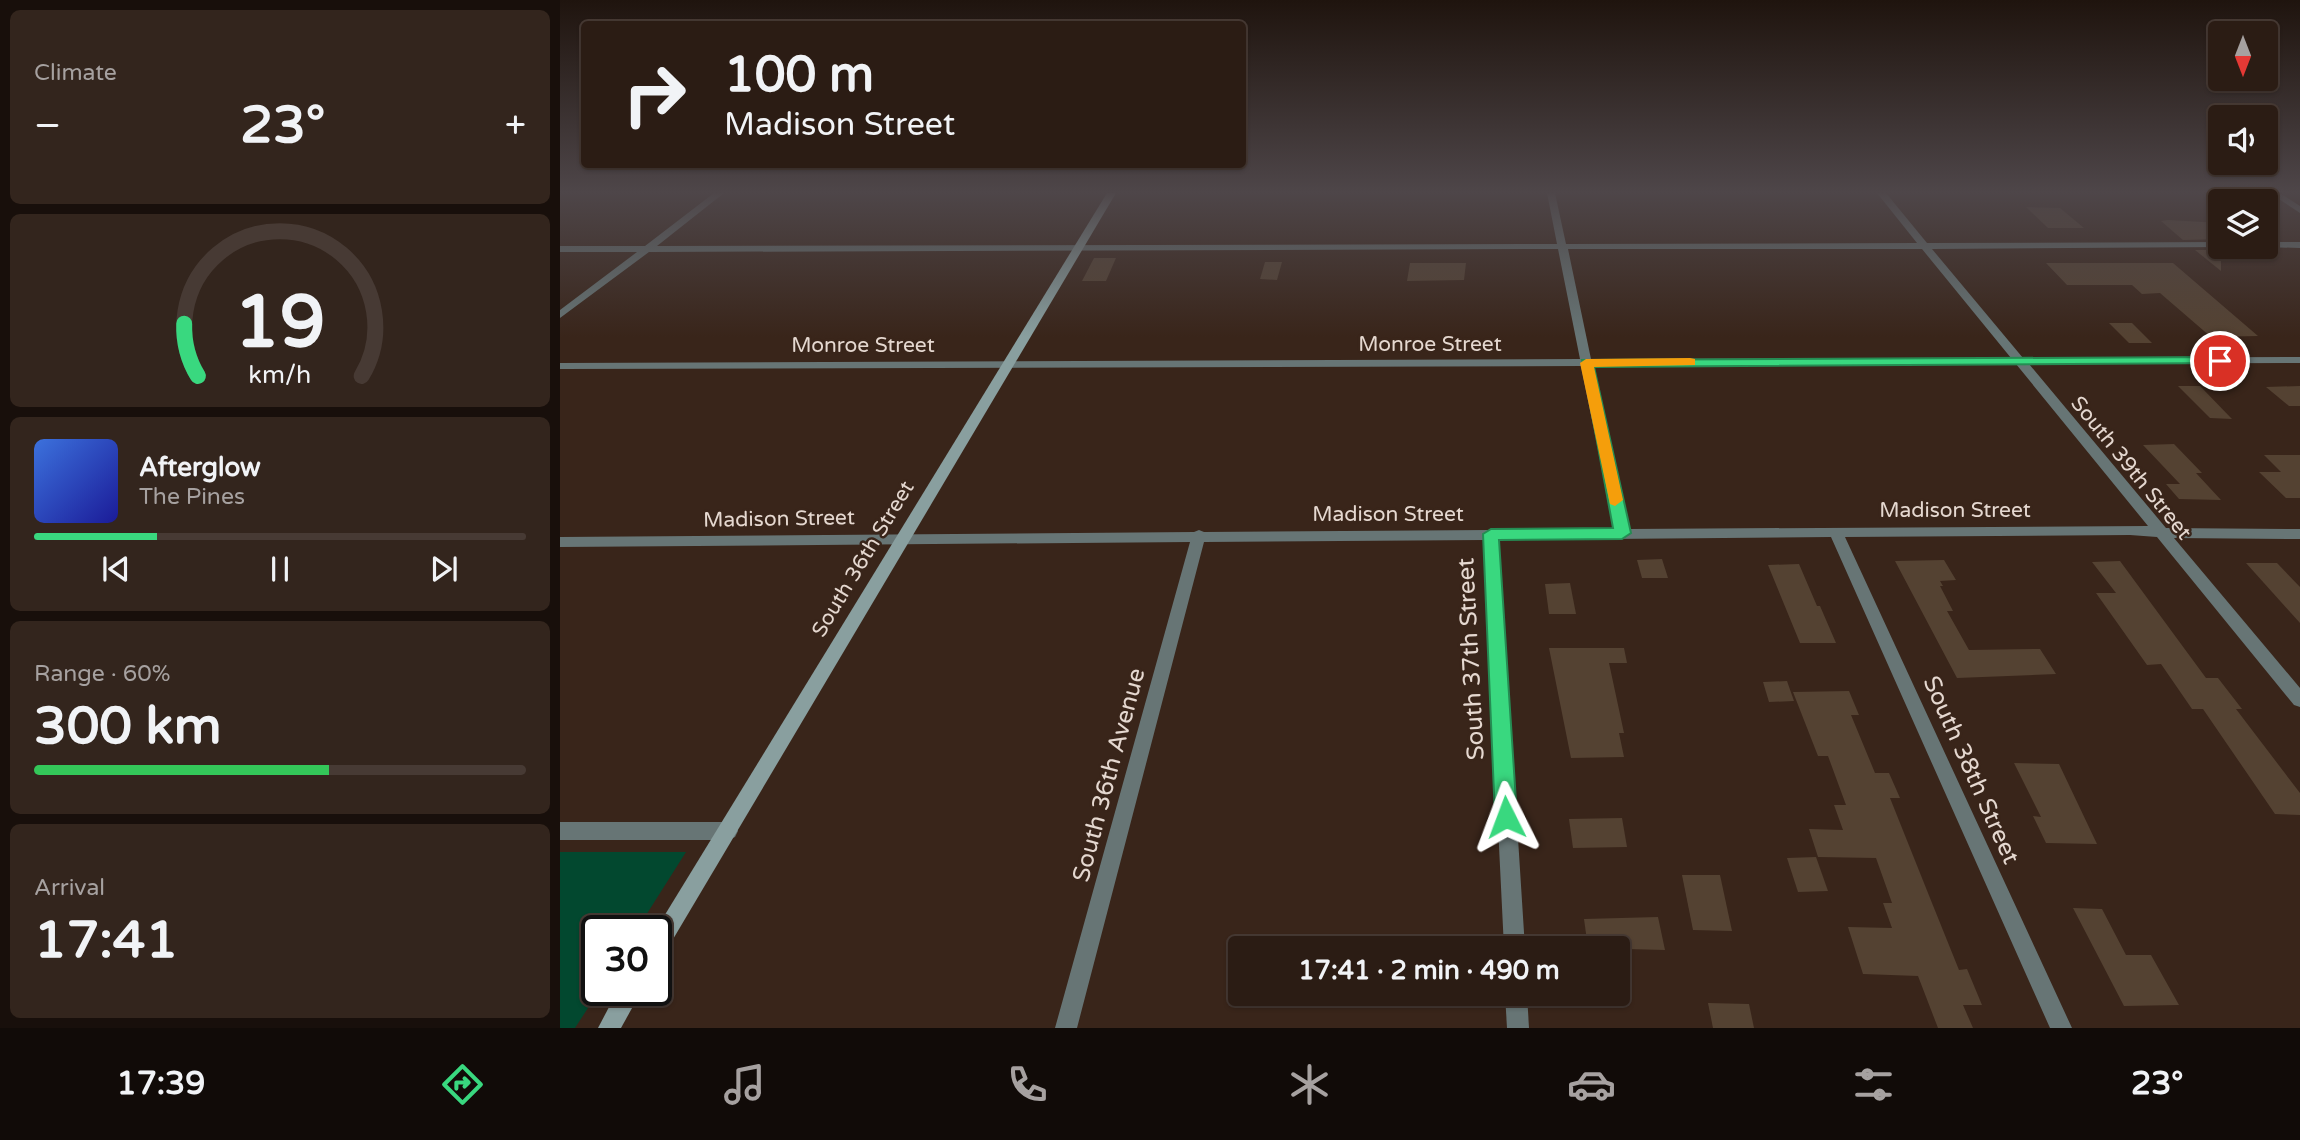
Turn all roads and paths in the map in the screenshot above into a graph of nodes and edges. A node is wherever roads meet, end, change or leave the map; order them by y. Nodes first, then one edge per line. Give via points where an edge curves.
1 (656, 241) edge
2 (1083, 241) edge
3 (1561, 241) edge
4 (1920, 241) edge
5 (1923, 245) junction
6 (2208, 245) edge
7 (2278, 245) edge
8 (2300, 245) edge
9 (1562, 246) junction
10 (647, 248) junction
11 (1079, 248) junction
12 (560, 249) edge
13 (560, 315) edge
14 (2300, 360) edge
15 (2019, 361) junction
16 (1586, 363) junction
17 (1009, 364) junction
18 (560, 366) edge
19 (1836, 532) junction
20 (2158, 532) junction
21 (1622, 533) junction
22 (1491, 534) junction
23 (2300, 534) edge
24 (1199, 536) junction
25 (905, 537) junction
26 (560, 541) edge
27 (2300, 700) edge
28 (560, 831) edge
29 (727, 831) junction
30 (672, 922) edge
31 (1513, 936) edge
32 (622, 1006) edge
33 (1517, 1006) edge
34 (609, 1028) edge
35 (1066, 1028) edge
36 (1518, 1028) edge
37 (2061, 1028) edge

1 - 10 street
2 - 11 main road, South 36th Street
3 - 9 street
4 - 5 street, South 39th Street
5 - 6 street
5 - 9 street
5 - 15 street, South 39th Street
7 - 8 street
9 - 11 street
9 - 16 street
10 - 11 street
10 - 12 street
10 - 13 street
11 - 17 main road, South 36th Street
14 - 15 street, Monroe Street
15 - 16 street, Monroe Street
15 - 20 street, South 39th Street
16 - 17 street, Monroe Street
16 - 21 street
17 - 18 street, Monroe Street
17 - 25 main road, South 36th Street
19 - 20 street, Madison Street
19 - 21 street, Madison Street
19 - 37 street, South 38th Street
20 - 23 street, Madison Street
20 - 27 street, South 39th Street
21 - 22 street, Madison Street
22 - 24 street, Madison Street
22 - 31 street, South 37th Street
24 - 25 street, Madison Street
24 - 35 street, South 36th Avenue
25 - 26 street, Madison Street
25 - 29 main road, South 36th Street
28 - 29 street
29 - 30 main road, South 36th Street
32 - 34 main road
33 - 36 street

